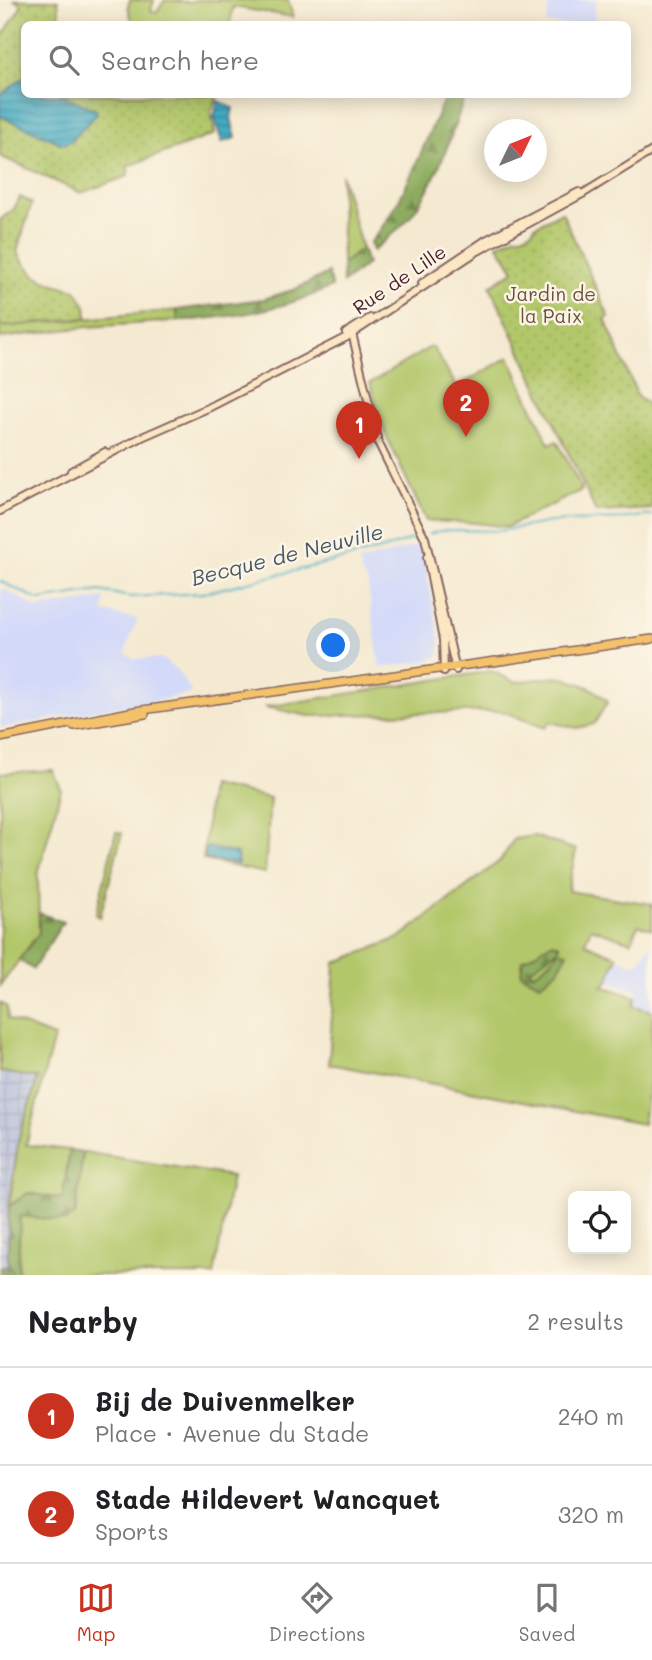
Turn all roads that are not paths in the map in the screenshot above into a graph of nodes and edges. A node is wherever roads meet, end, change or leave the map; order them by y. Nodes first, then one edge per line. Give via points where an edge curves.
1 (652, 149) edge
2 (351, 332) junction
3 (1, 510) edge
4 (427, 544) junction
5 (652, 639) edge
6 (456, 668) junction
7 (444, 670) junction
8 (0, 738) edge

1 - 2 main road, Rue de Lille
2 - 3 main road, Rue de Lille
2 - 4 main road via 379,444
4 - 6 main road
4 - 7 main road
5 - 6 main road
6 - 7 main road
7 - 8 main road

